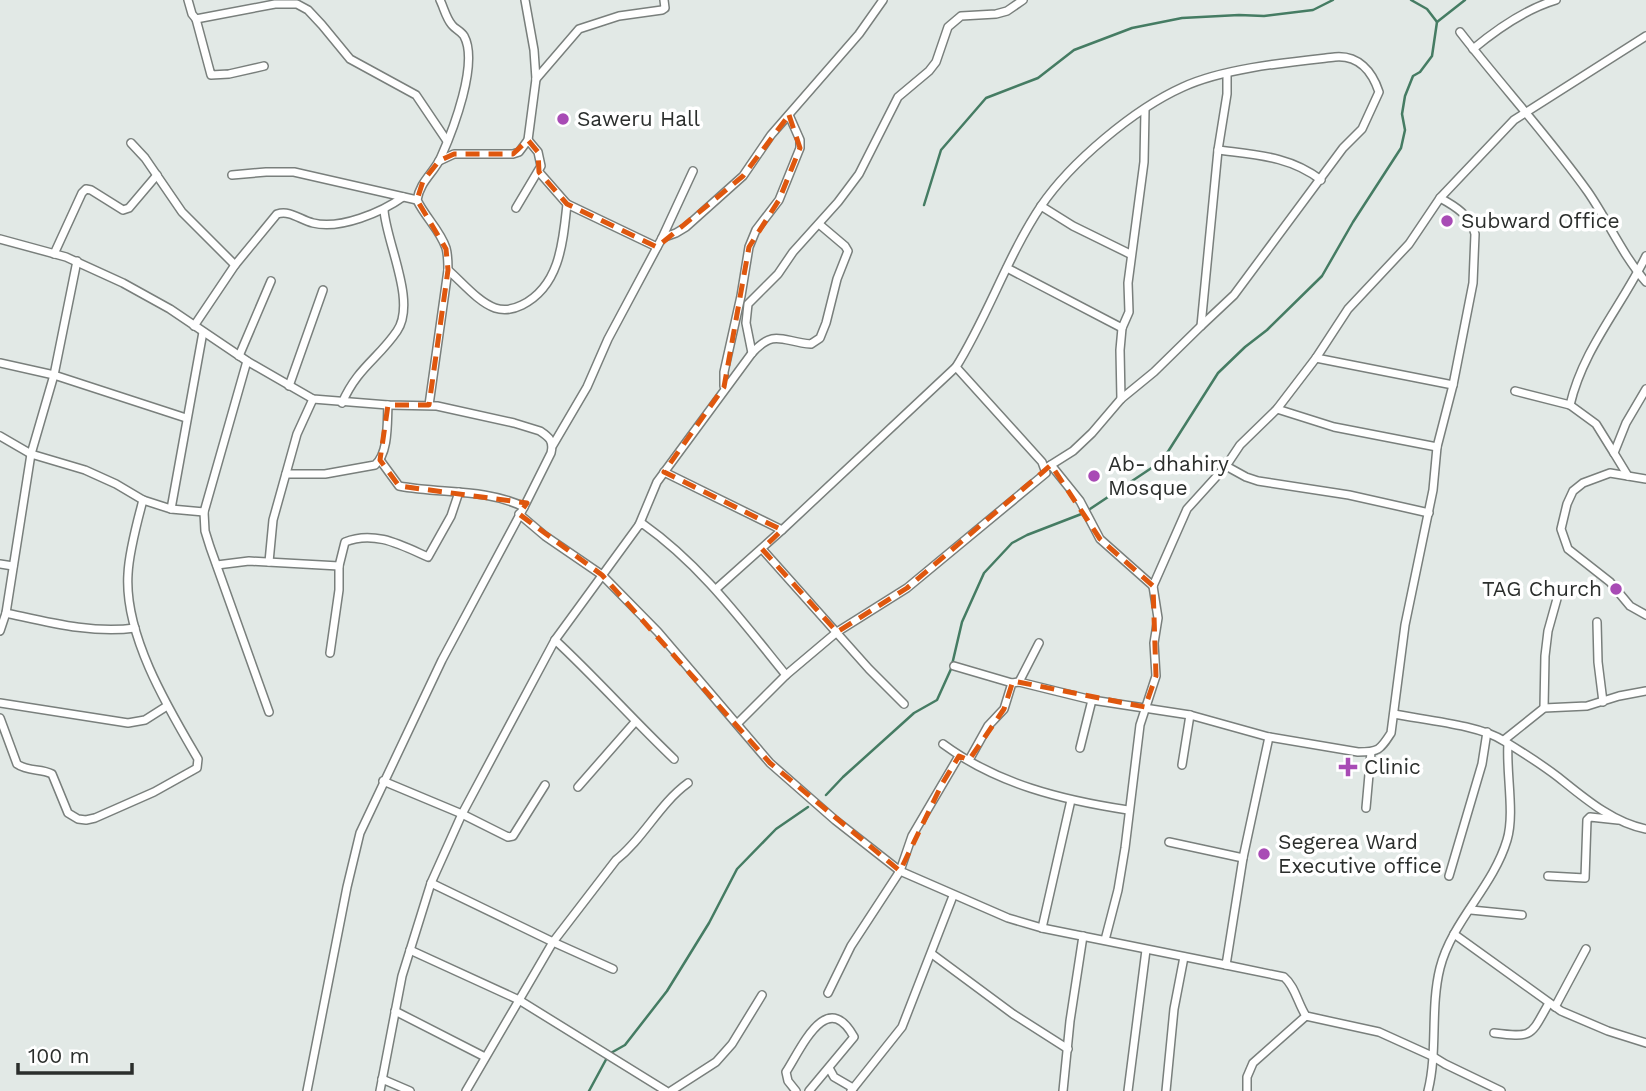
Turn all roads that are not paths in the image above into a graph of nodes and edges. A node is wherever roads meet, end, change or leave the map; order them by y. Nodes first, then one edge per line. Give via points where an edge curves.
1 (188, 0) edge
2 (440, 0) edge
3 (525, 0) edge
4 (664, 0) edge
5 (883, 0) edge
6 (1023, 0) edge
7 (1556, 0) edge
8 (196, 19) junction
9 (1460, 32) dead end
10 (1646, 36) edge
11 (1473, 49) junction
12 (264, 66) dead end
13 (1227, 74) junction
14 (536, 79) junction
15 (1145, 110) junction
16 (1525, 114) junction
17 (789, 115) junction
18 (528, 139) junction
19 (447, 141) junction
20 (131, 143) dead end
21 (1218, 150) junction
22 (439, 161) junction
23 (693, 171) dead end
24 (539, 172) junction
25 (157, 175) junction
26 (232, 175) dead end
27 (1321, 180) junction
28 (403, 197) junction
29 (1440, 198) junction
30 (417, 200) junction
31 (567, 204) junction
32 (1041, 206) junction
33 (516, 208) dead end
34 (384, 210) junction
35 (819, 223) junction
36 (662, 237) junction
37 (0, 239) edge
38 (657, 247) junction
39 (54, 254) junction
40 (1130, 254) junction
41 (1646, 256) edge
42 (77, 261) junction
43 (235, 265) junction
44 (1007, 268) junction
45 (448, 270) junction
46 (1638, 273) junction
47 (271, 281) dead end
48 (1646, 282) edge
49 (323, 290) dead end
50 (194, 326) junction
51 (1201, 326) junction
52 (1122, 328) junction
53 (203, 332) junction
54 (752, 353) junction
55 (240, 356) junction
56 (1317, 358) junction
57 (247, 361) junction
58 (0, 363) edge
59 (956, 367) junction
60 (54, 375) junction
61 (1453, 385) junction
62 (289, 386) junction
63 (724, 387) junction
64 (1646, 389) edge
65 (1516, 391) dead end
66 (313, 399) junction
67 (1121, 399) junction
68 (342, 402) junction
69 (388, 405) junction
70 (429, 405) junction
71 (1570, 405) junction
72 (1276, 410) junction
73 (186, 418) junction
74 (0, 436) edge
75 (552, 445) junction
76 (1437, 447) junction
77 (1614, 453) junction
78 (31, 454) junction
79 (380, 460) junction
80 (1226, 466) junction
81 (1048, 467) junction
82 (664, 472) junction
83 (286, 474) junction
84 (1629, 476) junction
85 (1646, 479) edge
86 (459, 492) junction
87 (143, 500) junction
88 (524, 507) junction
89 (172, 509) junction
90 (204, 512) junction
91 (1429, 513) junction
92 (519, 514) junction
93 (639, 525) junction
94 (782, 530) junction
95 (762, 549) junction
96 (269, 562) junction
97 (0, 564) edge
98 (217, 565) junction
99 (13, 566) junction
100 (339, 566) junction
101 (602, 575) junction
102 (1153, 586) junction
103 (1560, 588) dead end
104 (716, 589) junction
105 (6, 613) junction
106 (1646, 615) edge
107 (1597, 622) dead end
108 (135, 628) junction
109 (0, 631) edge
110 (837, 632) junction
111 (555, 640) junction
112 (1039, 643) dead end
113 (330, 653) dead end
114 (954, 666) dead end
115 (786, 675) junction
116 (1016, 683) junction
117 (1646, 691) edge
118 (1091, 700) junction
119 (1604, 702) junction
120 (0, 703) edge
121 (904, 705) dead end
122 (167, 706) junction
123 (1145, 707) junction
124 (1544, 708) junction
125 (270, 712) dead end
126 (1394, 714) junction
127 (1189, 715) junction
128 (0, 718) edge
129 (635, 722) junction
130 (737, 724) junction
131 (1487, 732) junction
132 (1269, 737) junction
133 (1506, 742) junction
134 (943, 744) dead end
135 (1080, 748) dead end
136 (1371, 752) junction
137 (959, 756) junction
138 (674, 760) dead end
139 (968, 760) junction
140 (1182, 765) dead end
141 (383, 781) junction
142 (688, 783) dead end
143 (545, 785) dead end
144 (578, 787) dead end
145 (1071, 800) junction
146 (1366, 808) dead end
147 (1128, 810) junction
148 (462, 814) junction
149 (1620, 820) junction
150 (1646, 829) edge
151 (1169, 842) dead end
152 (1243, 858) junction
153 (900, 872) junction
154 (1449, 876) dead end
155 (1548, 876) dead end
156 (431, 883) junction
157 (953, 896) junction
158 (1471, 910) junction
159 (1522, 915) dead end
160 (1042, 928) junction
161 (1454, 934) junction
162 (1083, 936) junction
163 (1105, 940) junction
164 (552, 942) junction
165 (1586, 949) dead end
166 (410, 950) junction
167 (1146, 950) junction
168 (932, 954) junction
169 (1184, 957) junction
170 (1226, 965) junction
171 (613, 969) dead end
172 (828, 993) dead end
173 (762, 995) dead end
174 (519, 1000) junction
175 (1552, 1005) junction
176 (395, 1011) junction
177 (1306, 1016) junction
178 (1494, 1034) dead end
179 (1646, 1043) edge
180 (1068, 1049) junction
181 (485, 1057) junction
182 (1434, 1057) junction
183 (830, 1068) junction
184 (382, 1079) junction
185 (852, 1089) edge
186 (307, 1091) edge
187 (380, 1091) edge
188 (410, 1091) edge
189 (466, 1091) edge
190 (666, 1091) edge
191 (671, 1091) edge
192 (796, 1091) edge
193 (809, 1091) edge
194 (1063, 1091) edge
195 (1128, 1091) edge
196 (1166, 1091) edge
197 (1247, 1091) edge
198 (1428, 1091) edge
199 (1501, 1091) edge

1 - 8 street
2 - 19 street via 452,26 463,34 469,57 467,80
3 - 14 street
4 - 14 street via 662,10 619,16 579,29
5 - 17 street
6 - 35 street via 996,14 961,16 948,27 938,59 898,97 859,174
7 - 11 street via 1508,23
8 - 12 street via 211,75
8 - 19 street via 297,4 322,24 350,59 416,95
9 - 11 street
10 - 16 street
11 - 16 street
13 - 15 street via 1183,87
13 - 21 street
13 - 27 street via 1343,56 1364,67 1376,82 1378,96 1362,129
14 - 18 street
15 - 32 street via 1103,139
15 - 40 street via 1144,162
16 - 29 street
16 - 46 street via 1588,193
17 - 36 street via 743,176 686,227
17 - 63 street via 800,148 779,200 749,247
18 - 22 street via 513,155 454,154
18 - 24 street via 538,152
19 - 22 street
20 - 25 street
21 - 27 street via 1282,159
21 - 51 street
22 - 30 street via 423,181
23 - 36 street
24 - 31 street
24 - 33 street
25 - 39 street via 123,210 91,190 82,192
25 - 43 street via 182,212
26 - 28 street via 294,172
27 - 51 street via 1234,295
28 - 30 street
28 - 34 street
29 - 56 street via 1409,244 1348,309
29 - 61 street via 1461,212 1475,234 1473,283
30 - 45 street via 438,230
31 - 38 street
31 - 45 street via 555,270 531,300 518,307 493,308
32 - 40 street
32 - 44 street
34 - 43 street via 317,224 286,212 276,214
34 - 68 street via 403,299 401,324 351,383
35 - 54 street via 748,304 746,323
35 - 54 street via 848,251 820,338 811,344 773,338
36 - 38 street
37 - 39 street
38 - 75 street via 587,387
39 - 42 street
40 - 52 street via 1129,312
41 - 46 street
42 - 50 street
42 - 60 street
43 - 50 street
44 - 52 street
44 - 59 street
45 - 70 street
46 - 48 street
46 - 71 street via 1599,333
47 - 55 street
49 - 62 street
50 - 53 street
51 - 67 street
52 - 67 street
53 - 55 street
53 - 73 street
54 - 63 street
55 - 57 street
56 - 61 street
56 - 72 street
57 - 62 street
57 - 90 street
58 - 60 street
59 - 81 street
59 - 94 street
60 - 73 street
60 - 78 street
61 - 76 street
62 - 66 street
63 - 82 street
64 - 77 street
65 - 71 street
66 - 68 street
66 - 83 street via 302,419
67 - 81 street via 1082,442
68 - 69 street
69 - 70 street
69 - 79 street
70 - 75 street via 540,431
71 - 77 street via 1596,424
72 - 76 street via 1334,427
72 - 80 street via 1240,445
73 - 89 street
74 - 78 street
75 - 88 street
76 - 91 street
77 - 84 street
78 - 87 street via 94,474
78 - 99 street
79 - 83 street via 350,470
79 - 86 street via 398,486
80 - 91 street via 1258,481
80 - 102 street via 1187,509
81 - 102 street via 1080,501 1100,539
81 - 110 street via 1043,477 907,588
82 - 93 street
82 - 94 street
83 - 96 street via 273,520
84 - 85 street
84 - 106 street via 1610,473 1583,483 1573,491 1561,529 1568,549
86 - 88 street via 498,497
86 - 100 street via 428,557 385,539 359,538 345,542
87 - 89 street
87 - 108 street via 128,575
88 - 92 street
89 - 90 street
90 - 98 street via 205,531
91 - 126 street via 1405,625
92 - 101 street
92 - 141 street
93 - 101 street
93 - 104 street via 671,545
94 - 95 street
95 - 104 street
95 - 110 street
96 - 98 street
96 - 100 street
97 - 99 street
98 - 125 street
99 - 105 street
100 - 113 street
101 - 111 street
101 - 130 street
102 - 123 street via 1158,618 1156,676
103 - 124 street via 1548,631
104 - 115 street
105 - 108 street via 107,631
105 - 109 street
107 - 119 street
108 - 122 street
110 - 115 street
110 - 121 street
111 - 129 street
111 - 148 street
112 - 116 street
114 - 116 street
115 - 130 street
116 - 118 street
116 - 139 street via 1004,709
117 - 119 street
118 - 123 street
118 - 135 street
119 - 124 street
120 - 122 street via 128,723 145,720
122 - 128 street via 198,759 197,768 91,819 68,813 50,773 17,764
123 - 127 street
123 - 147 street
124 - 133 street
126 - 131 street
126 - 136 street via 1391,733 1381,748
127 - 132 street
127 - 140 street
129 - 138 street
129 - 144 street
130 - 153 street via 791,783
131 - 133 street
131 - 154 street
132 - 136 street
132 - 152 street
133 - 149 street
133 - 158 street via 1507,842
134 - 137 street
136 - 146 street
137 - 139 street
137 - 153 street via 912,836
139 - 145 street via 1011,782
141 - 148 street
141 - 186 street via 356,849
142 - 164 street via 615,860
143 - 148 street via 511,837
145 - 147 street
145 - 160 street
147 - 163 street via 1118,890
148 - 156 street
149 - 150 street
149 - 155 street via 1587,820 1585,878
151 - 152 street
152 - 170 street
153 - 157 street
153 - 172 street via 851,946
156 - 164 street
156 - 166 street
157 - 160 street
157 - 168 street
158 - 159 street
158 - 161 street
160 - 162 street
161 - 175 street
161 - 182 street via 1440,970
162 - 163 street
162 - 180 street
163 - 167 street
164 - 171 street
164 - 174 street
165 - 175 street
166 - 174 street
166 - 176 street
167 - 169 street
167 - 195 street
168 - 180 street
168 - 185 street via 902,1027
169 - 170 street
169 - 196 street
170 - 177 street via 1284,977
173 - 191 street via 716,1062
174 - 181 street
174 - 190 street
175 - 178 street via 1524,1036
175 - 179 street
176 - 181 street
176 - 184 street
177 - 182 street via 1379,1032
177 - 197 street via 1253,1063
180 - 194 street
181 - 189 street
182 - 198 street
182 - 199 street
183 - 185 street via 834,1077
183 - 192 street via 855,1037 841,1020 831,1017 818,1023 786,1072
183 - 193 street
184 - 187 street
184 - 188 street

